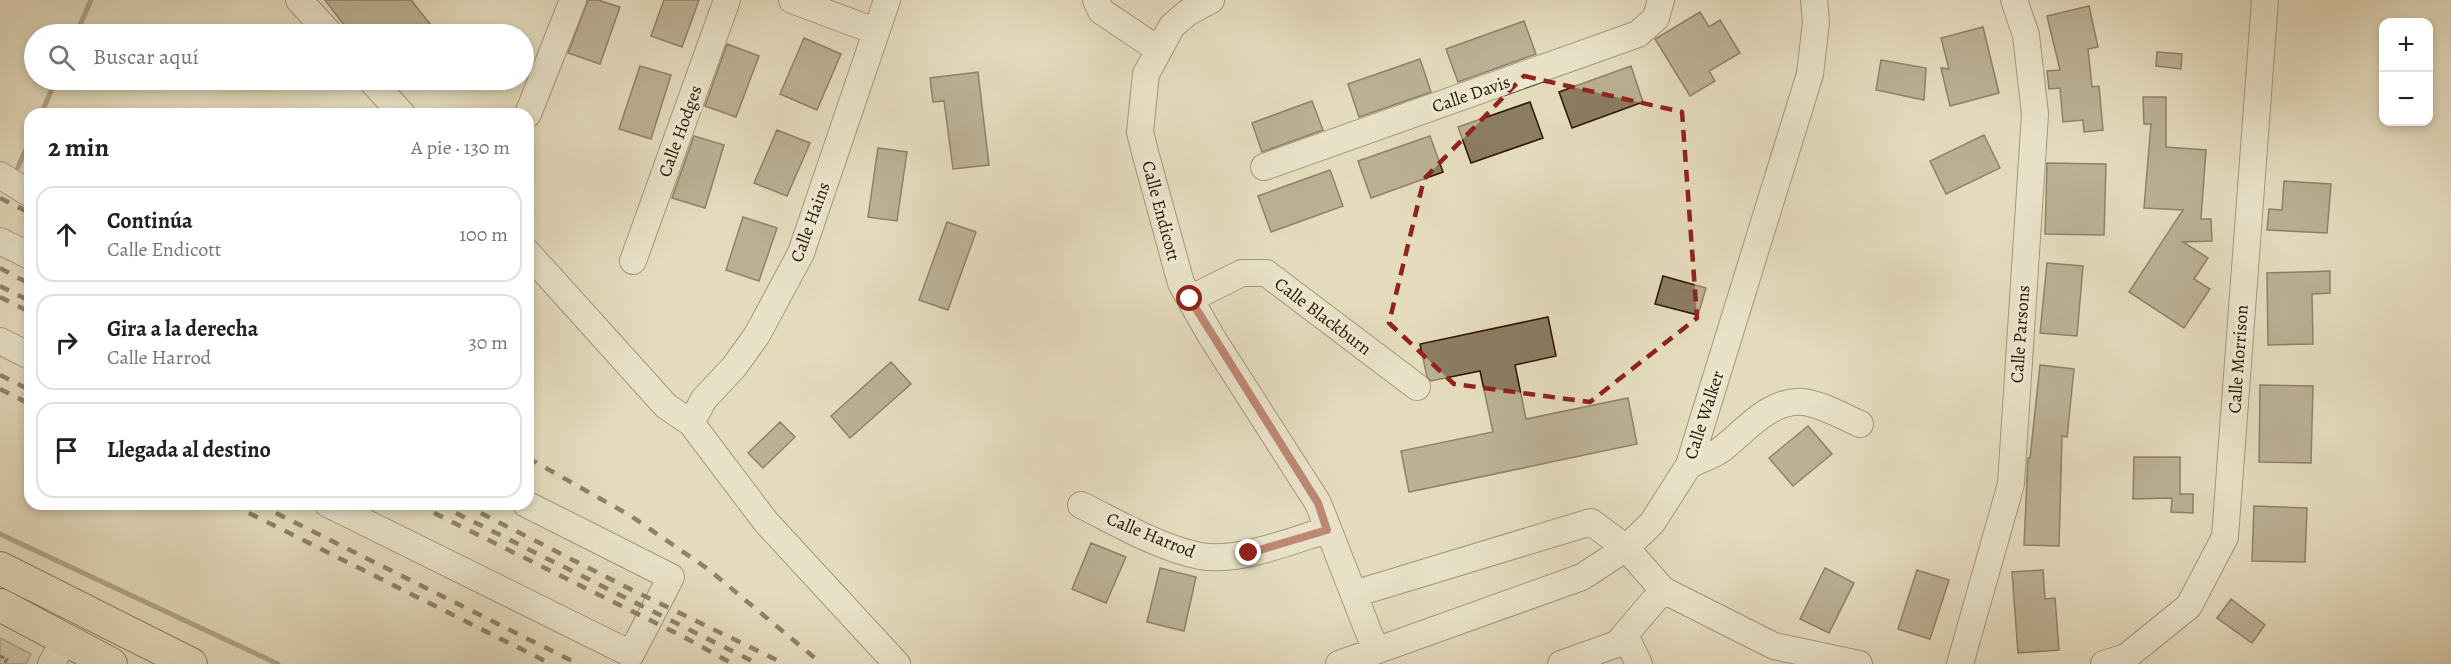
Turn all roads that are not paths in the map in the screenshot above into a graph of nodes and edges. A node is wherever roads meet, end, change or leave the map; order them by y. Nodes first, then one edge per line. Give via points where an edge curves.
1 (299, 0) edge
2 (573, 0) edge
3 (727, 0) edge
4 (792, 0) edge
5 (887, 0) edge
6 (1096, 0) edge
7 (1211, 0) edge
8 (1662, 0) edge
9 (1814, 0) edge
10 (2014, 0) edge
11 (2265, 0) edge
12 (321, 24) edge
13 (875, 31) junction
14 (1159, 50) junction
15 (380, 90) edge
16 (397, 108) edge
17 (530, 108) edge
18 (1264, 167) dead end
19 (0, 175) edge
20 (24, 190) edge
21 (0, 241) edge
22 (24, 253) edge
23 (534, 260) edge
24 (633, 261) dead end
25 (1190, 299) junction
26 (0, 341) edge
27 (24, 353) edge
28 (1417, 387) dead end
29 (691, 423) junction
30 (1860, 424) dead end
31 (1689, 465) junction
32 (1081, 504) dead end
33 (534, 508) edge
34 (340, 510) edge
35 (1327, 530) junction
36 (1626, 548) junction
37 (0, 568) edge
38 (1663, 590) junction
39 (1353, 594) junction
40 (0, 605) edge
41 (1625, 635) junction
42 (1376, 651) junction
43 (58, 652) edge
44 (111, 664) edge
45 (191, 664) edge
46 (897, 664) edge
47 (1339, 664) edge
48 (1561, 664) edge
49 (1639, 664) edge
50 (1859, 664) edge
51 (1960, 664) edge
52 (2104, 664) edge

1 - 12 street
2 - 17 street
3 - 24 street, Calle Hodges
4 - 13 street
5 - 13 street, Calle Hains
6 - 14 street via 1101,11
7 - 14 street, Calle Endicott via 1172,26
8 - 18 street, Calle Davis via 1656,18 1638,34
9 - 31 street, Calle Walker via 1816,22 1810,74
10 - 51 street, Calle Parsons via 2026,35 2035,114 2010,484
11 - 52 street, Calle Morrison via 2225,537 2189,606 2126,657
13 - 29 street, Calle Hains via 801,253 757,335 704,399
14 - 25 street, Calle Endicott via 1146,74 1140,132 1181,283
15 - 16 street
19 - 20 street
21 - 22 street
23 - 29 street via 666,406
25 - 28 street, Calle Blackburn via 1242,273 1266,273
25 - 35 street, Calle Endicott via 1318,503
26 - 27 street
29 - 46 street via 766,522
30 - 31 street via 1815,404 1790,404 1760,417 1720,451
31 - 36 street, Calle Walker via 1652,523
32 - 35 street, Calle Harrod via 1164,544 1201,556 1249,553
33 - 34 street via 671,577 631,654
35 - 39 street, Calle Endicott
36 - 38 street
36 - 39 street via 1591,522
36 - 42 street, Calle Walker via 1582,577
37 - 45 main road
38 - 41 street
38 - 50 street via 1774,646
39 - 42 street, Calle Endicott
40 - 43 main road
41 - 48 street via 1617,645
41 - 49 street
42 - 47 street, Calle Walker
43 - 44 main road

